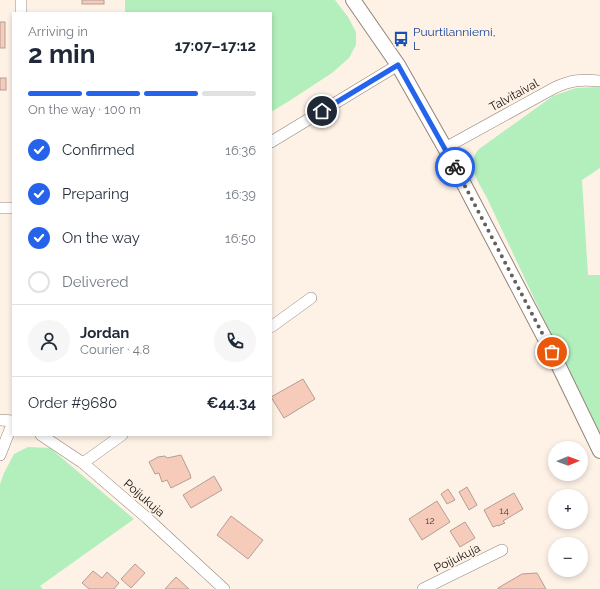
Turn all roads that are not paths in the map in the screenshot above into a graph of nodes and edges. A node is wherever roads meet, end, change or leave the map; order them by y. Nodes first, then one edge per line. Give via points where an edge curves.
1 (21, 0) edge
2 (353, 0) edge
3 (21, 12) edge
4 (398, 65) junction
5 (600, 81) edge
6 (272, 141) edge
7 (445, 148) junction
8 (0, 208) edge
9 (12, 208) edge
10 (311, 298) dead end
11 (272, 326) edge
12 (0, 420) edge
13 (12, 421) edge
14 (12, 424) edge
15 (42, 436) edge
16 (121, 436) edge
17 (600, 451) edge
18 (0, 455) edge
19 (83, 463) junction
20 (502, 550) dead end
21 (224, 589) edge
22 (423, 589) edge

1 - 3 street
2 - 4 street
4 - 6 street
4 - 7 street
5 - 7 street, Talvitaival via 567,82
7 - 17 street via 552,352
8 - 9 street
10 - 11 street
12 - 13 street
14 - 18 street
15 - 19 street, Poijukuja
16 - 19 street
19 - 21 street, Poijukuja
20 - 22 street, Poijukuja

